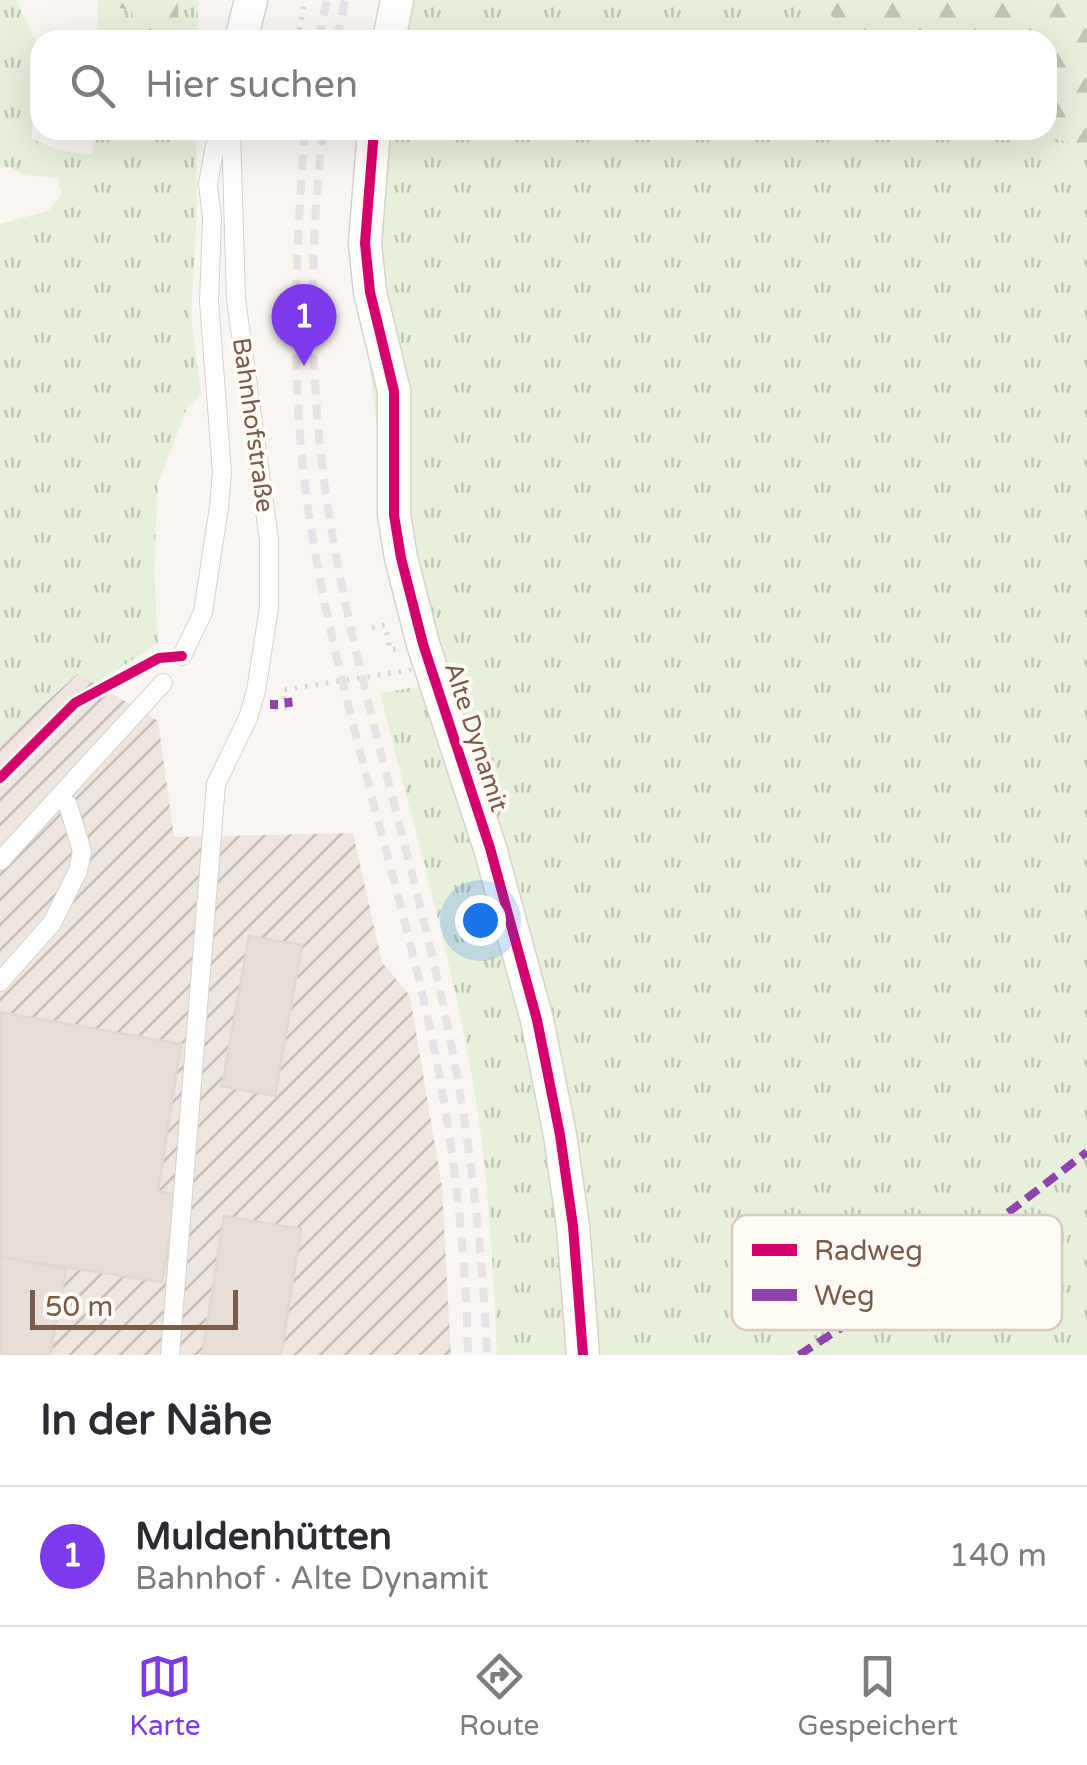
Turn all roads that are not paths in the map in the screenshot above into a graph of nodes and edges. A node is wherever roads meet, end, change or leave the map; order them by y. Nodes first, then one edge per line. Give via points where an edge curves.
1 (251, 0) edge
2 (398, 0) edge
3 (244, 30) edge
4 (391, 30) edge
5 (221, 140) edge
6 (230, 140) edge
7 (373, 140) edge
8 (182, 656) dead end
9 (164, 683) dead end
10 (58, 798) junction
11 (0, 861) edge
12 (0, 982) edge
13 (170, 1355) edge
14 (583, 1355) edge

1 - 3 street
2 - 4 street
5 - 8 lane via 208,184 222,473 204,612
6 - 13 lane, Bahnhofstraße via 236,300 269,540 270,607 248,718 216,784
7 - 14 street, Alte Dynamit via 365,243 394,391 394,515 401,558 537,1020 568,1190
9 - 10 lane
10 - 11 lane
10 - 12 lane via 68,805 82,850 78,871 52,922

